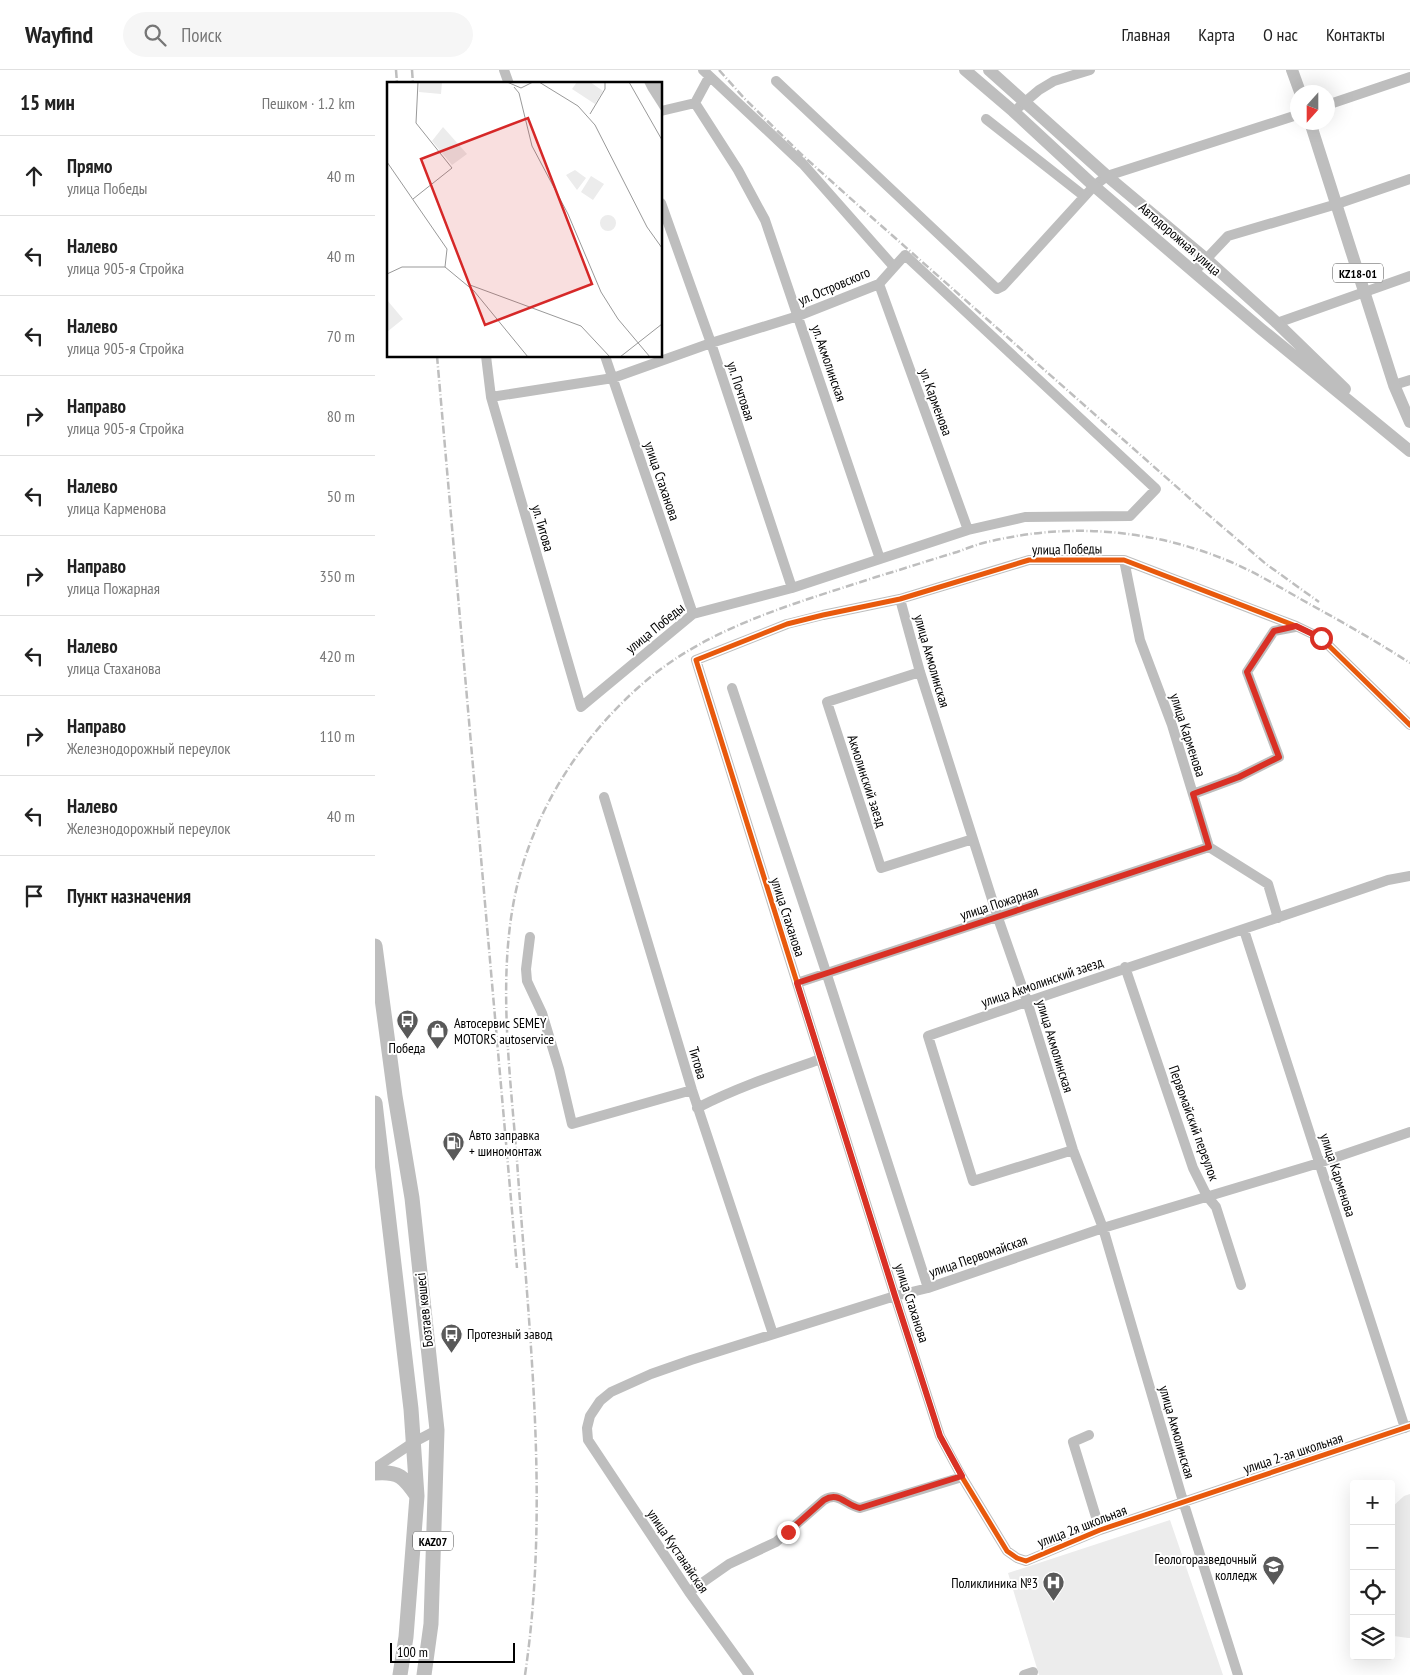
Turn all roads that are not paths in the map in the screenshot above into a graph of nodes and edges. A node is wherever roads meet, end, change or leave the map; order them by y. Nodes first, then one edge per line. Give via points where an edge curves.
1 (965, 70) edge
2 (989, 70) edge
3 (1090, 70) edge
4 (1292, 70) edge
5 (706, 73) edge
6 (1410, 77) edge
7 (776, 81) dead end
8 (1297, 85) edge
9 (1025, 101) junction
10 (1335, 102) edge
11 (695, 103) junction
12 (663, 111) edge
13 (1013, 111) junction
14 (1290, 117) edge
15 (986, 119) dead end
16 (1313, 130) edge
17 (1107, 176) junction
18 (1410, 179) edge
19 (1094, 186) junction
20 (1084, 196) junction
21 (1134, 198) junction
22 (1337, 204) junction
23 (663, 209) edge
24 (1124, 211) junction
25 (1205, 258) junction
26 (894, 267) junction
27 (1194, 272) junction
28 (1410, 276) edge
29 (879, 284) junction
30 (1364, 291) junction
31 (798, 316) junction
32 (1277, 323) junction
33 (711, 343) junction
34 (486, 358) edge
35 (606, 358) edge
36 (613, 378) junction
37 (1410, 380) edge
38 (1394, 385) junction
39 (491, 398) junction
40 (1410, 422) edge
41 (1379, 425) junction
42 (1410, 451) edge
43 (1156, 489) joint
44 (968, 530) junction
45 (880, 559) junction
46 (1124, 560) junction
47 (792, 588) junction
48 (900, 600) junction
49 (693, 614) junction
50 (1296, 626) junction
51 (697, 667) joint
52 (920, 672) junction
53 (732, 688) dead end
54 (581, 707) joint
55 (1410, 725) edge
56 (1193, 794) junction
57 (604, 797) dead end
58 (973, 839) junction
59 (1209, 847) junction
60 (1410, 876) edge
61 (998, 918) junction
62 (1278, 918) junction
63 (1244, 930) junction
64 (530, 936) dead end
65 (375, 946) edge
66 (1125, 967) junction
67 (827, 975) junction
68 (797, 983) junction
69 (1027, 1001) junction
70 (821, 1060) junction
71 (692, 1090) junction
72 (375, 1103) edge
73 (697, 1108) junction
74 (386, 1126) edge
75 (1410, 1132) edge
76 (1073, 1150) junction
77 (1319, 1163) junction
78 (1207, 1196) junction
79 (1103, 1228) junction
80 (1241, 1285) dead end
81 (927, 1288) junction
82 (895, 1296) junction
83 (773, 1334) junction
84 (1407, 1427) edge
85 (437, 1430) junction
86 (1089, 1435) dead end
87 (588, 1440) joint
88 (413, 1442) junction
89 (375, 1468) edge
90 (375, 1473) edge
91 (962, 1476) junction
92 (417, 1496) junction
93 (1183, 1501) junction
94 (1100, 1530) junction
95 (1017, 1558) joint
96 (689, 1592) junction
97 (400, 1675) edge
98 (424, 1675) edge
99 (749, 1675) edge
100 (1238, 1675) edge

1 - 13 main road, Автодорожная улица
2 - 9 main road, Автодорожная улица
3 - 9 street via 1054,81
4 - 8 main road
5 - 11 street
5 - 26 street via 803,164
6 - 10 street
7 - 20 street via 997,289
9 - 13 street
9 - 17 main road, Автодорожная улица
11 - 12 street
11 - 31 street, ул. Акмолинская via 738,170 765,220
13 - 19 main road, Автодорожная улица
14 - 17 street
15 - 20 street
16 - 22 main road, KZ18-01
17 - 19 street
17 - 21 main road, Автодорожная улица
18 - 22 street
19 - 20 street
19 - 24 main road, Автодорожная улица
21 - 24 street
21 - 25 main road, Автодорожная улица
22 - 25 street via 1228,236
22 - 30 main road, KZ18-01
23 - 33 street, ул. Почтовая
24 - 27 main road, Автодорожная улица
25 - 27 street
25 - 32 main road, Автодорожная улица
26 - 29 street, ул. Островского
26 - 43 street, ул. Островского via 905,255
27 - 41 main road, Автодорожная улица
28 - 30 street
29 - 31 street, ул. Островского
29 - 44 street, ул. Карменова
30 - 32 street
30 - 38 main road, KZ18-01
31 - 33 street, ул. Островского
31 - 45 street, ул. Акмолинская
32 - 41 main road, Автодорожная улица via 1370,412
33 - 36 street, ул. Островского
33 - 47 street, ул. Почтовая
34 - 39 street, ул. Титова
35 - 36 street, улица Стаханова
36 - 39 street, ул. Островского
36 - 49 street, улица Стаханова
37 - 38 street
38 - 40 main road, KZ18-01
39 - 54 street, ул. Титова
41 - 42 main road, Автодорожная улица
43 - 44 street, улица Победы via 1130,516 1025,517
44 - 45 street, улица Победы
45 - 47 street, улица Победы
46 - 48 street, улица Победы via 1029,560
46 - 50 street, улица Победы
46 - 56 street, улица Карменова via 1140,640 1172,725
47 - 49 street, улица Победы
48 - 51 street, улица Победы via 787,624 698,658
48 - 52 street, улица Акмолинская
49 - 54 street, улица Победы
50 - 55 street, улица Победы via 1321,638
50 - 56 street via 1274,631 1247,672 1279,757 1239,777
51 - 68 street, улица Стаханова
52 - 58 street, улица Акмолинская
52 - 58 street, Акмолинский заезд via 827,702 881,868
53 - 67 street
56 - 59 street, улица Карменова
57 - 71 street, Титова
58 - 61 street, улица Акмолинская
59 - 61 street, улица Пожарная
59 - 62 street via 1268,884
60 - 62 street, улица Акмолинский заезд via 1388,880
61 - 67 street, улица Пожарная
61 - 69 street, улица Акмолинская
62 - 63 street, улица Акмолинский заезд
63 - 66 street, улица Акмолинский заезд
63 - 77 street, улица Карменова
64 - 71 street via 527,981 542,1013 572,1124
65 - 74 highway, Бозтаев көшесі / KAZ07
66 - 69 street, улица Акмолинский заезд
66 - 78 street, Первомайский переулок via 1193,1168
67 - 68 street, улица Пожарная
67 - 81 street
68 - 70 street, улица Стаханова
69 - 76 street, улица Акмолинская
69 - 76 street, улица Акмолинский заезд via 928,1036 973,1181
70 - 73 street via 741,1087
70 - 82 street, улица Стаханова
71 - 73 street, Титова
72 - 74 highway, Бозтаев көшесі / KAZ07
73 - 83 street, Титова
74 - 85 highway, Бозтаев көшесі / KAZ07 via 412,1198
74 - 88 highway, Бозтаев көшесі / KAZ07
75 - 77 street, улица Первомайская
76 - 79 street, улица Акмолинская
77 - 78 street, улица Первомайская
77 - 84 street, улица Карменова
78 - 79 street, улица Первомайская
78 - 80 street, Первомайский переулок via 1216,1207
79 - 81 street, улица Первомайская
79 - 93 street, улица Акмолинская
81 - 82 street, улица Первомайская
82 - 83 street, улица Первомайская
82 - 91 street, улица Стаханова via 940,1436
83 - 87 street, улица Первомайская via 651,1374 611,1392 590,1416
84 - 93 street, улица 2-ая школьная
85 - 88 street
85 - 98 highway, Бозтаев көшесі / KAZ07 via 431,1624
86 - 94 street via 1073,1442
87 - 96 street, улица Кустанайская
88 - 89 street
88 - 92 highway, Бозтаев көшесі / KAZ07
90 - 92 highway via 398,1475 407,1480
91 - 95 street, улица Стаханова via 1007,1551
91 - 96 street via 860,1508 830,1496 776,1542 729,1564
92 - 97 highway, Бозтаев көшесі / KAZ07
93 - 94 street, улица 2я школьная
93 - 100 street
94 - 95 street, улица 2я школьная via 1026,1560
96 - 99 street, улица Кустанайская

